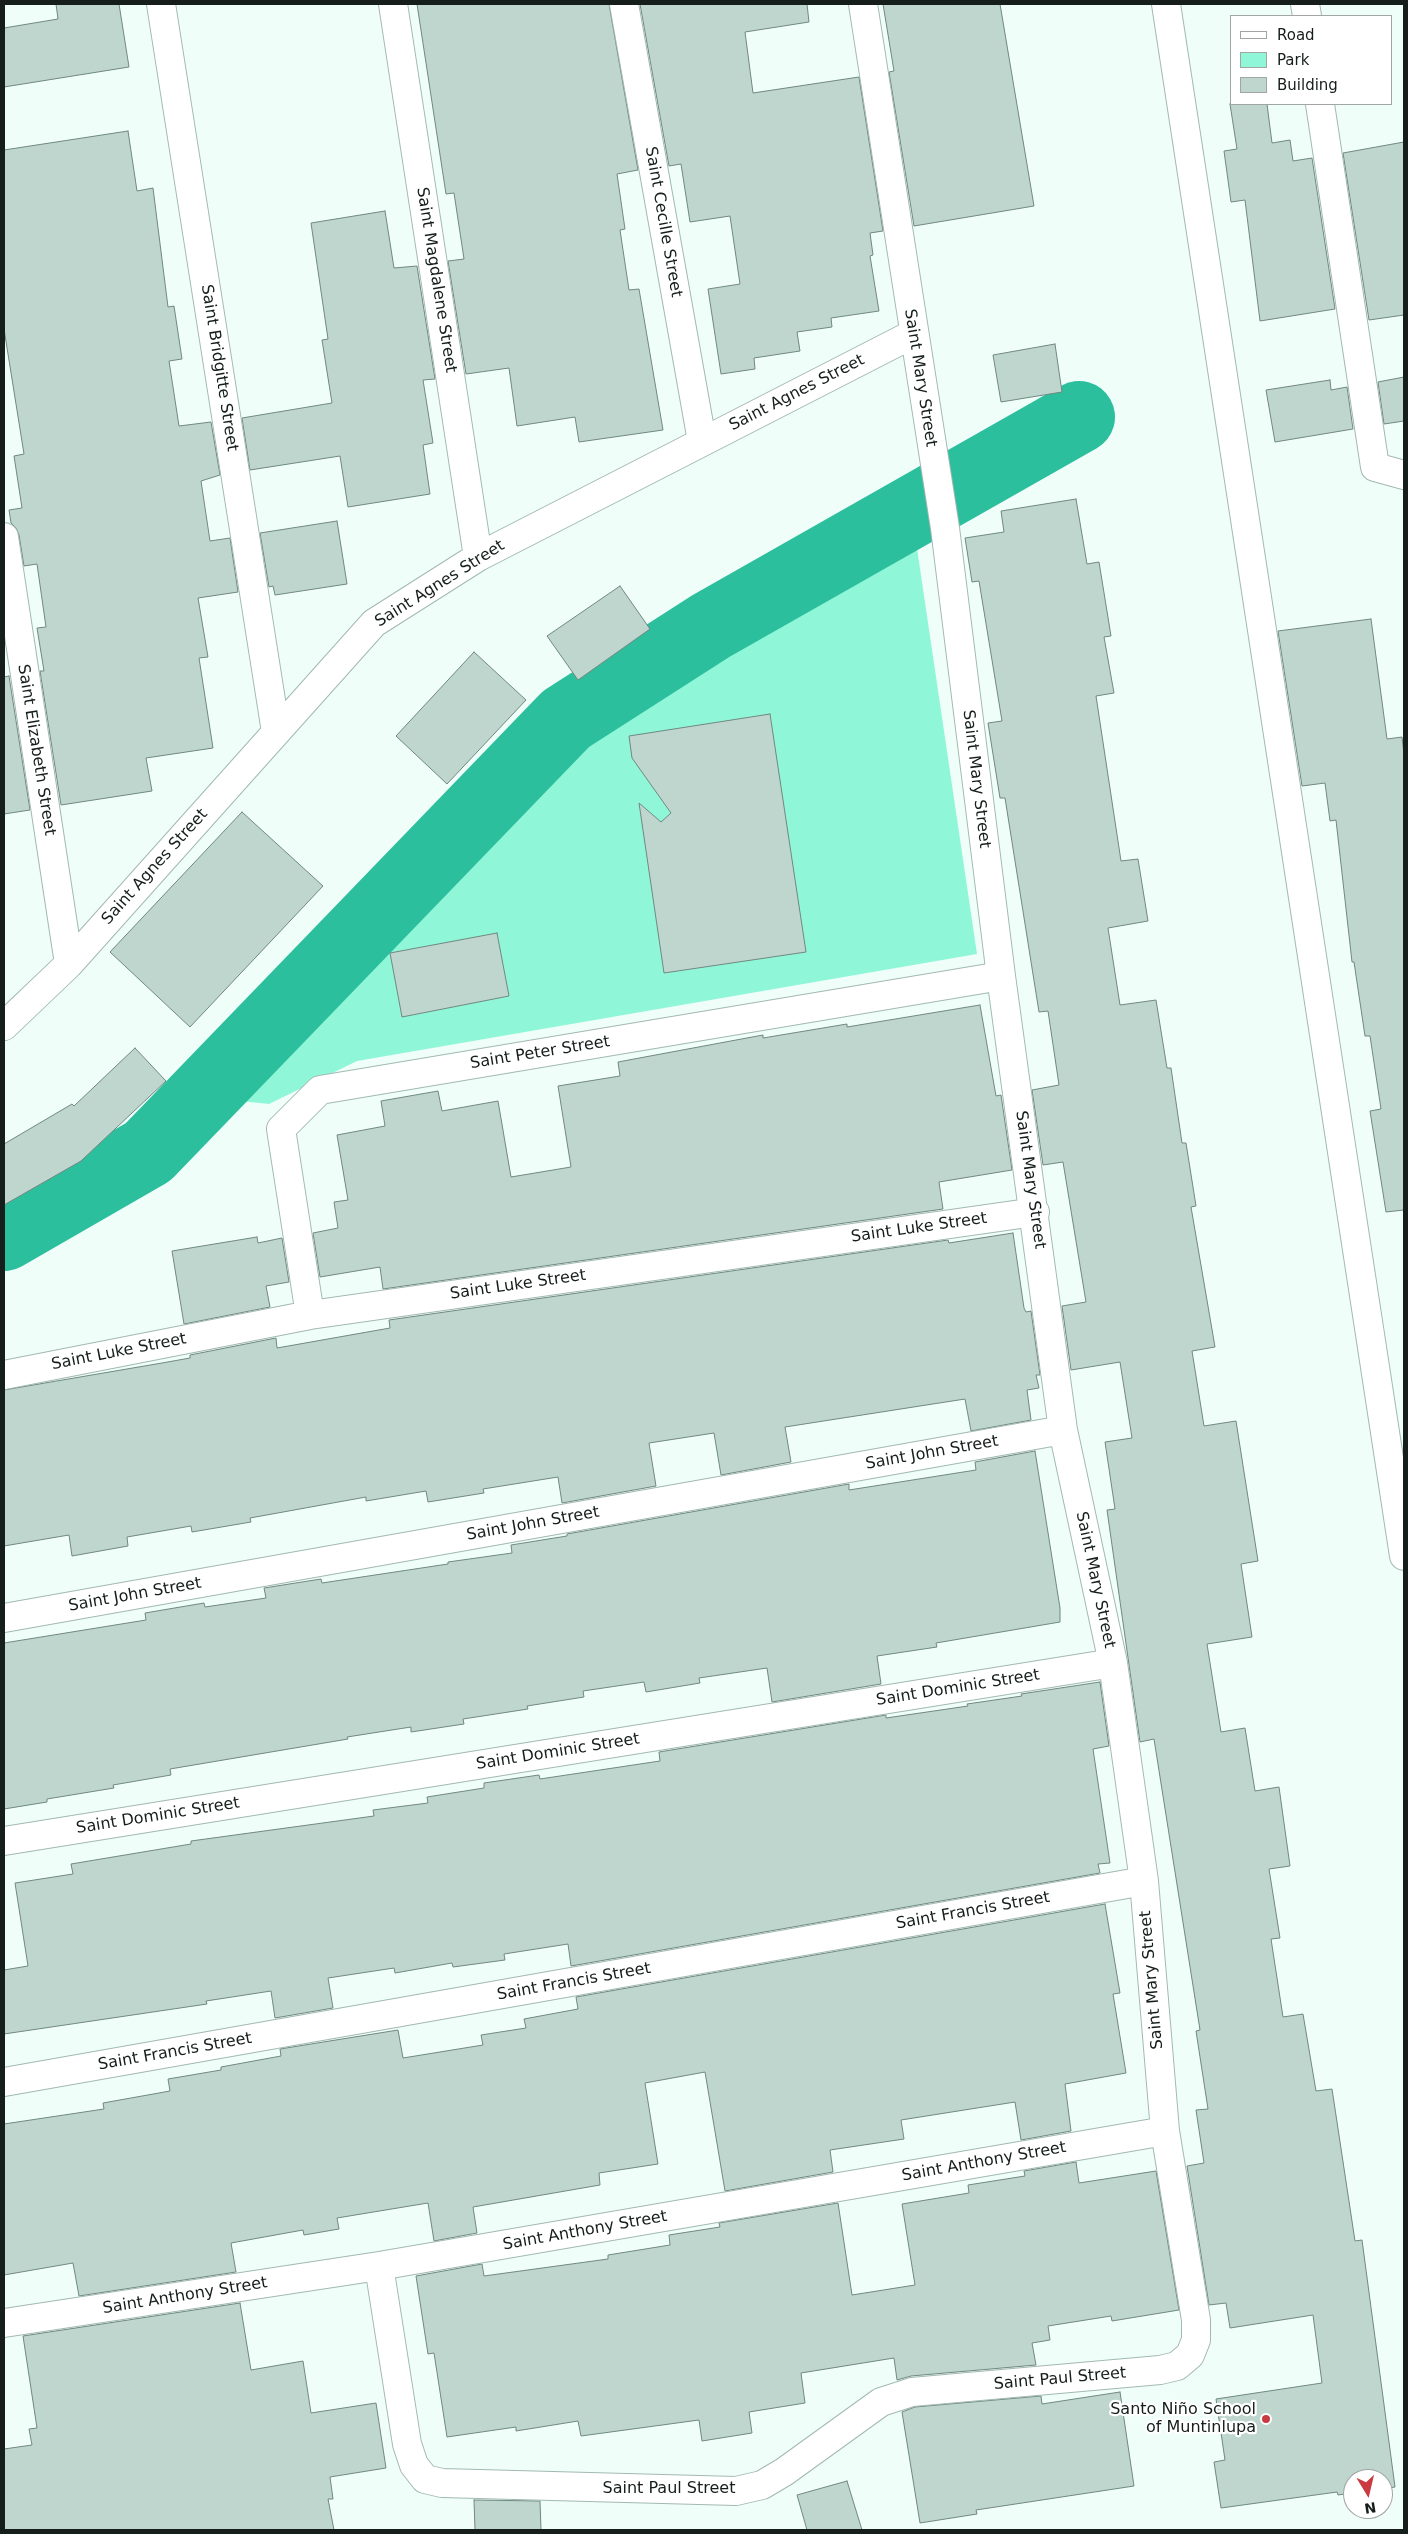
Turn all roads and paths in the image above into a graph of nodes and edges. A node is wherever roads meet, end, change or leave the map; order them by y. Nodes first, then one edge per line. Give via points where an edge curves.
1 (161, 4) edge
2 (393, 4) edge
3 (624, 4) edge
4 (862, 4) edge
5 (1166, 4) edge
6 (1320, 105) edge
7 (913, 334) junction
8 (702, 441) junction
9 (1404, 475) edge
10 (4, 537) edge
11 (478, 557) junction
12 (276, 732) junction
13 (69, 964) junction
14 (1002, 976) junction
15 (4, 1026) edge
16 (1035, 1212) junction
17 (310, 1315) junction
18 (4, 1375) edge
19 (1063, 1430) junction
20 (1404, 1556) edge
21 (4, 1618) edge
22 (1113, 1663) junction
23 (4, 1841) edge
24 (1144, 1881) junction
25 (4, 2082) edge
26 (1165, 2131) junction
27 (379, 2266) junction
28 (4, 2324) edge
29 (1190, 2355) joint

1 - 12 street, Saint Bridgitte Street
2 - 11 street, Saint Magdalene Street
3 - 8 street, Saint Cecille Street
4 - 7 street, Saint Mary Street
5 - 20 street
6 - 9 street via 1376,467
7 - 8 street, Saint Agnes Street
7 - 14 street, Saint Mary Street via 945,528
8 - 11 street, Saint Agnes Street
10 - 13 street, Saint Elizabeth Street
11 - 12 street, Saint Agnes Street via 374,623
12 - 13 street, Saint Agnes Street
13 - 15 street, Saint Agnes Street
14 - 16 street, Saint Mary Street
14 - 17 street, Saint Peter Street via 320,1090 281,1130
16 - 17 street, Saint Luke Street
16 - 19 street, Saint Mary Street
17 - 18 street, Saint Luke Street
19 - 21 street, Saint John Street
19 - 22 street, Saint Mary Street
22 - 23 street, Saint Dominic Street
22 - 24 street, Saint Mary Street
24 - 25 street, Saint Francis Street
24 - 26 street, Saint Mary Street
26 - 27 street, Saint Anthony Street
26 - 29 street, Saint Mary Street via 1196,2320 1196,2340
27 - 28 street, Saint Anthony Street
27 - 29 street, Saint Paul Street via 407,2444 414,2465 425,2479 442,2483 736,2491 762,2485 881,2402 912,2392 1160,2370 1177,2366

